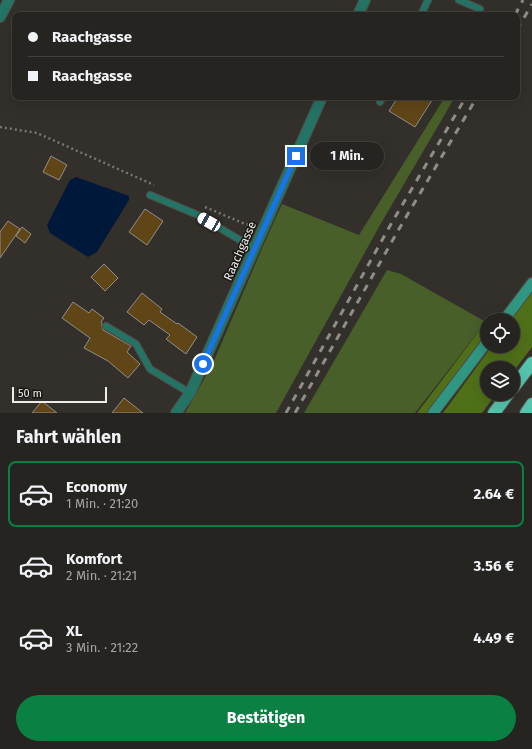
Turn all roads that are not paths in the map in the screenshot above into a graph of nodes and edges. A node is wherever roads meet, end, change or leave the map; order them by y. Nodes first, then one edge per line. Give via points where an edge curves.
1 (9, 0) edge
2 (365, 0) edge
3 (428, 0) edge
4 (459, 0) edge
5 (480, 9) dead end
6 (359, 12) edge
7 (422, 12) edge
8 (0, 17) edge
9 (321, 100) edge
10 (150, 195) dead end
11 (255, 249) junction
12 (532, 283) edge
13 (509, 313) edge
14 (106, 326) dead end
15 (480, 351) edge
16 (532, 363) edge
17 (520, 379) edge
18 (190, 393) junction
19 (503, 401) edge
20 (532, 404) edge
21 (176, 413) edge
22 (434, 413) edge
23 (494, 413) edge
24 (526, 413) edge

1 - 8 street
2 - 6 street
3 - 7 lane
4 - 5 lane
9 - 11 street, Raachgasse
10 - 11 lane via 198,215
11 - 18 street, Raachgasse
12 - 13 main road
14 - 18 lane via 136,344 150,369
15 - 22 main road
16 - 17 highway
18 - 21 street, Raachgasse
19 - 23 highway
20 - 24 highway

